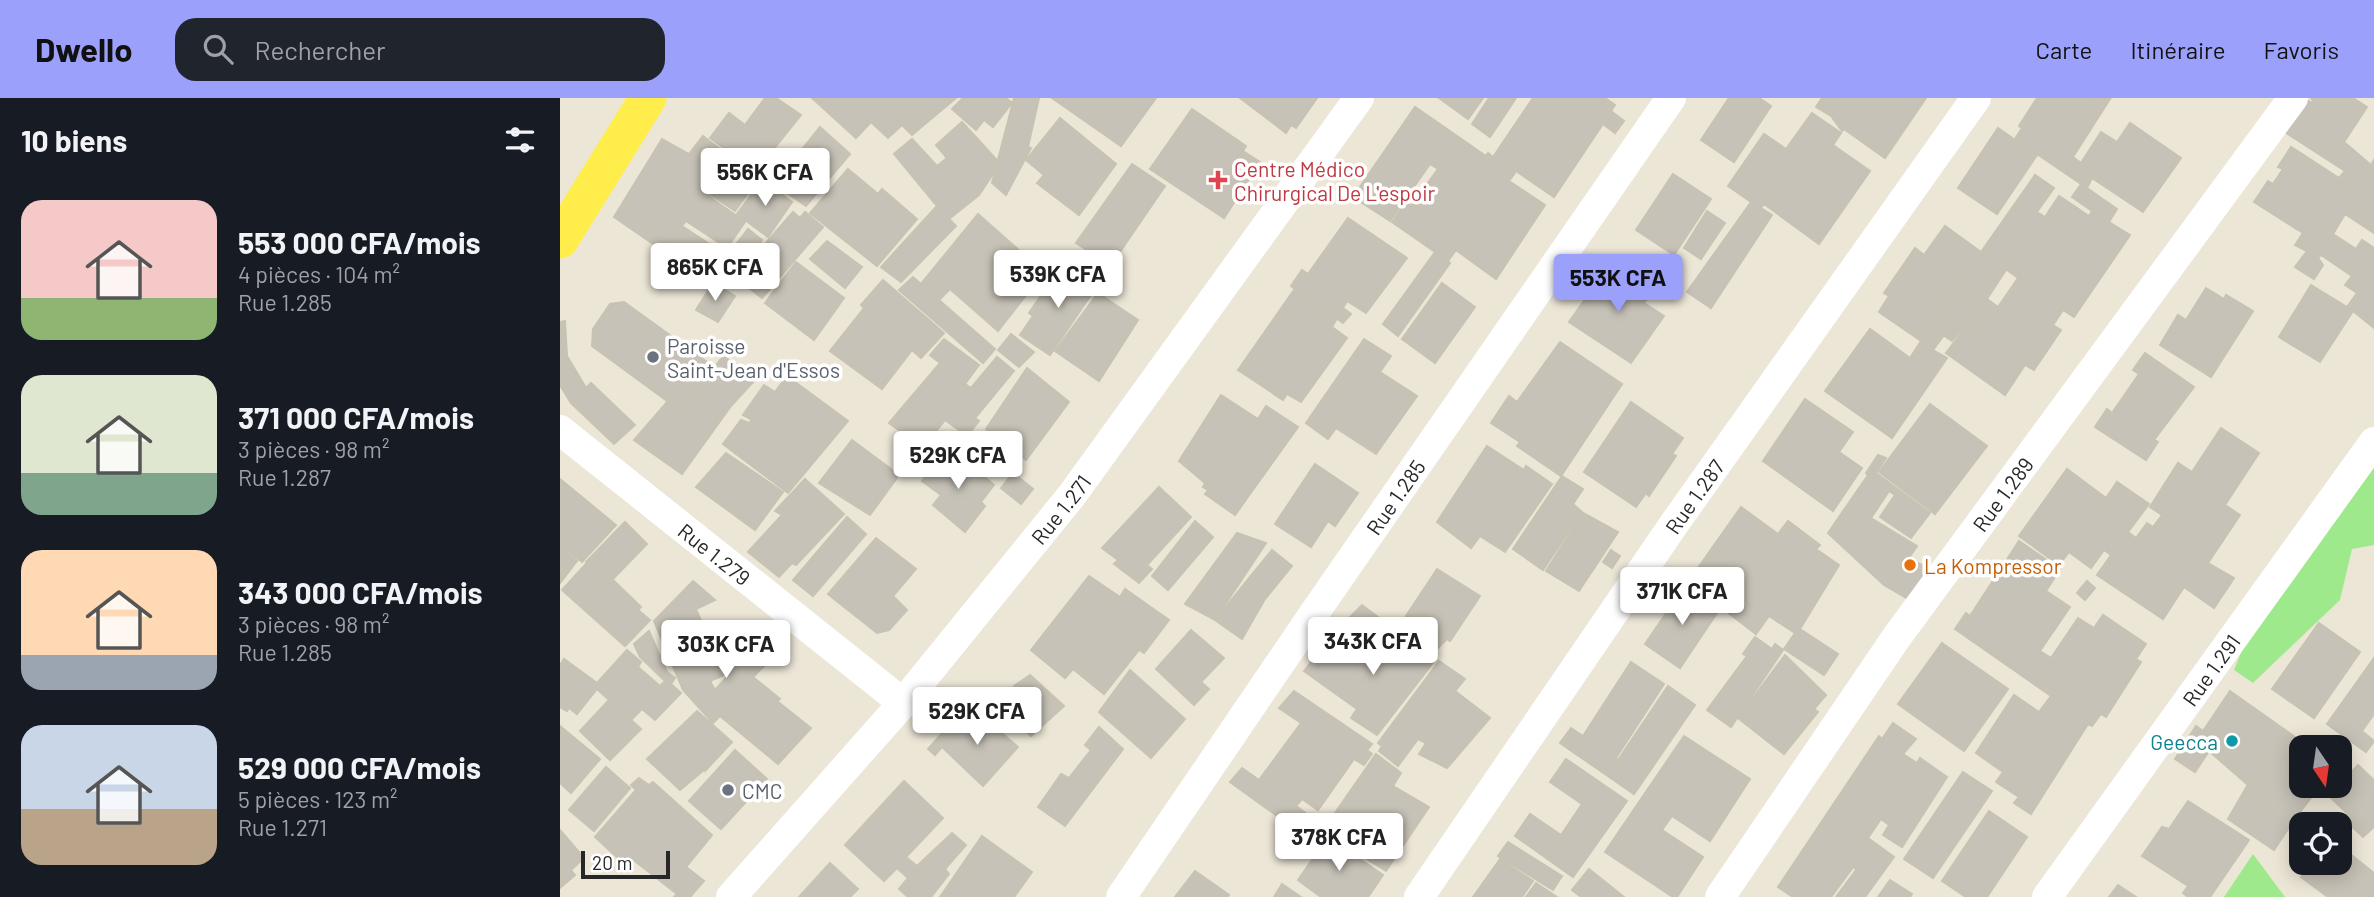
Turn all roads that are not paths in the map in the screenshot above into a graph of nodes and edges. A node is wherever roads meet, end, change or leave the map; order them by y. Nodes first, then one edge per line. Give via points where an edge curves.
1 (648, 98) edge
2 (1359, 98) edge
3 (1671, 98) edge
4 (1976, 98) edge
5 (2294, 98) edge
6 (560, 240) edge
7 (560, 430) edge
8 (2374, 442) edge
9 (903, 702) junction
10 (731, 897) edge
11 (1121, 897) edge
12 (1419, 897) edge
13 (1720, 897) edge
14 (2047, 897) edge

1 - 6 main road
2 - 9 street, Rue 1.271 via 1072,495
3 - 11 street, Rue 1.285
4 - 12 street, Rue 1.287 via 1674,524
5 - 13 street, Rue 1.289 via 1896,638
7 - 9 street, Rue 1.279
8 - 14 street, Rue 1.291
9 - 10 street, Rue 1.271

